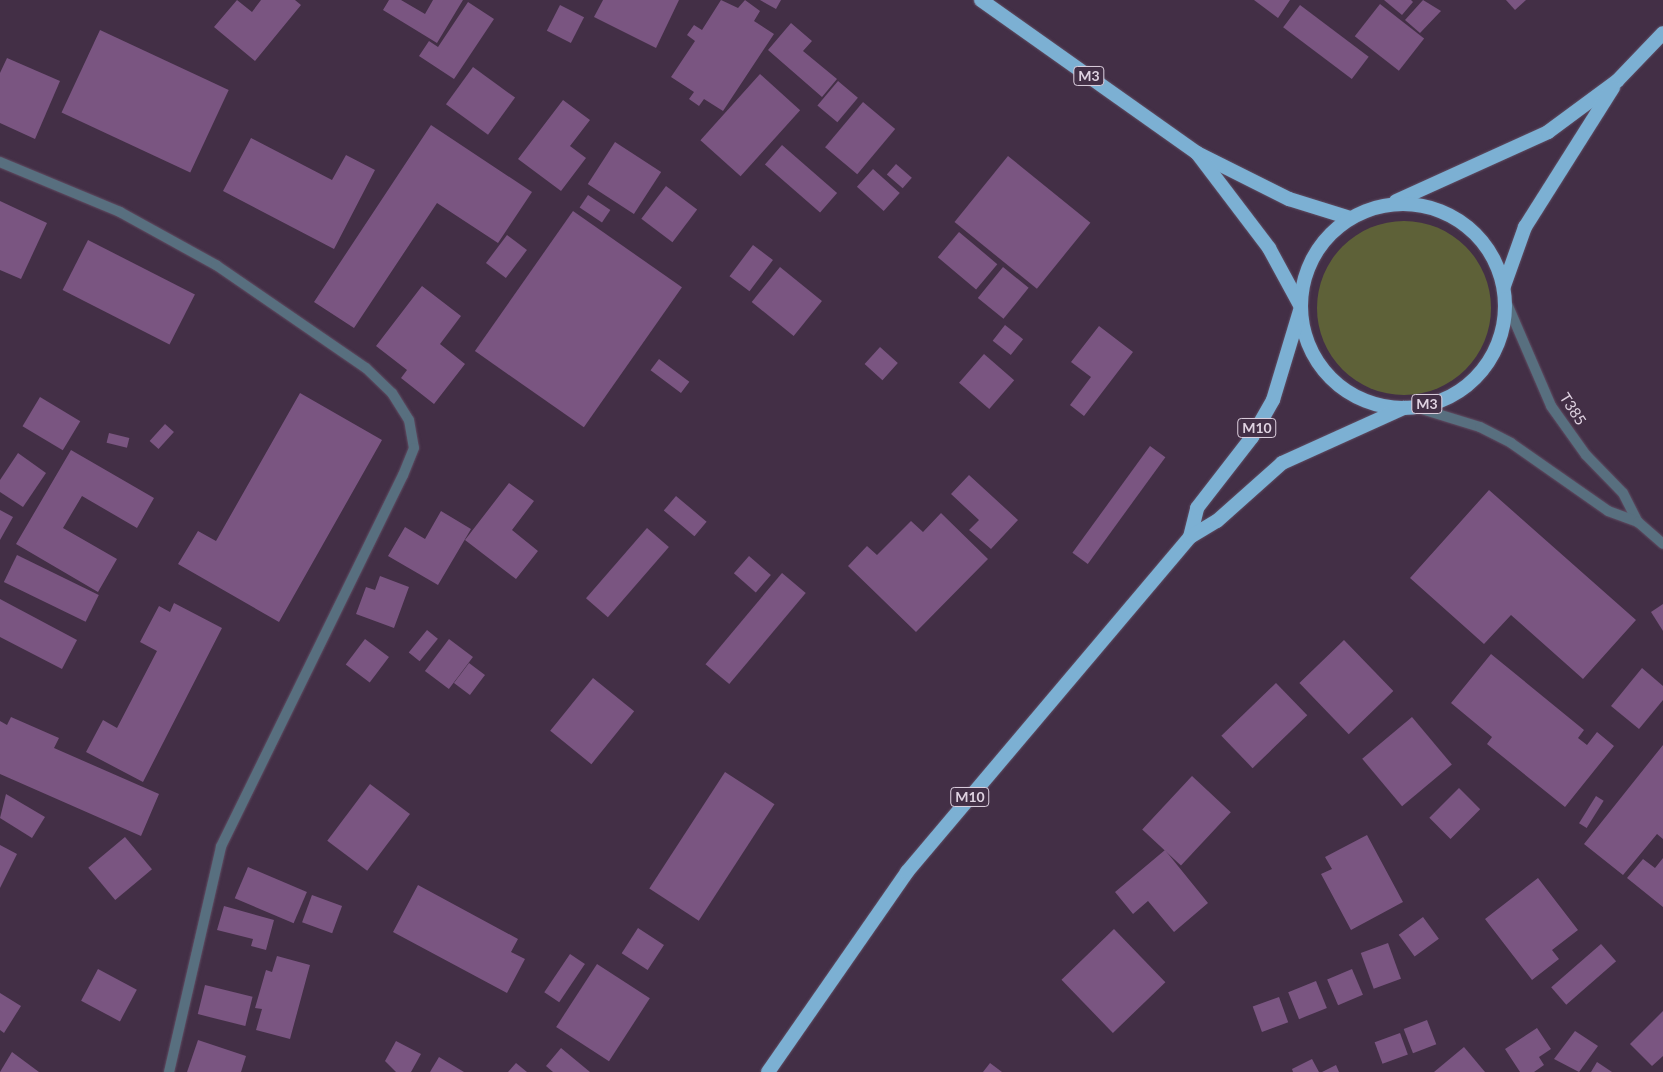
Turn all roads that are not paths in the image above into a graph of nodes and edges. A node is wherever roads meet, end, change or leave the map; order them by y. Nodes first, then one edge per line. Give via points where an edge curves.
1 (981, 0) edge
2 (1663, 33) edge
3 (1617, 81) junction
4 (1197, 153) junction
5 (0, 162) edge
6 (1386, 205) junction
7 (1350, 218) junction
8 (1504, 292) junction
9 (1301, 307) junction
10 (1410, 407) junction
11 (1638, 522) junction
12 (1190, 537) junction
13 (1663, 544) edge
14 (169, 1072) edge
15 (768, 1072) edge

1 - 4 highway, M3
2 - 3 highway, M3
3 - 6 highway, M3 via 1548,132
3 - 8 highway, M3 via 1525,227
4 - 7 highway, M3 via 1289,199
4 - 9 highway, M3 via 1269,248
5 - 14 street via 120,212 216,265 366,368 392,393 409,420 414,448 403,475 221,847
6 - 7 highway, M3
6 - 8 highway, M3 via 1429,208 1461,221 1495,261
7 - 9 highway, M3 via 1313,256
8 - 10 highway, M3 via 1504,325 1482,371 1441,401
8 - 11 street, T385 / T385 via 1551,406 1586,455 1623,493
9 - 10 highway, M3 via 1305,333 1332,379 1353,395
9 - 12 highway, M10 via 1273,400 1252,437 1197,508
10 - 11 street, T385 / T385 via 1487,431 1567,479 1608,511
10 - 12 highway, M10 via 1282,463 1217,521
11 - 13 street, T385 / T385
12 - 15 highway, M10 via 907,872

